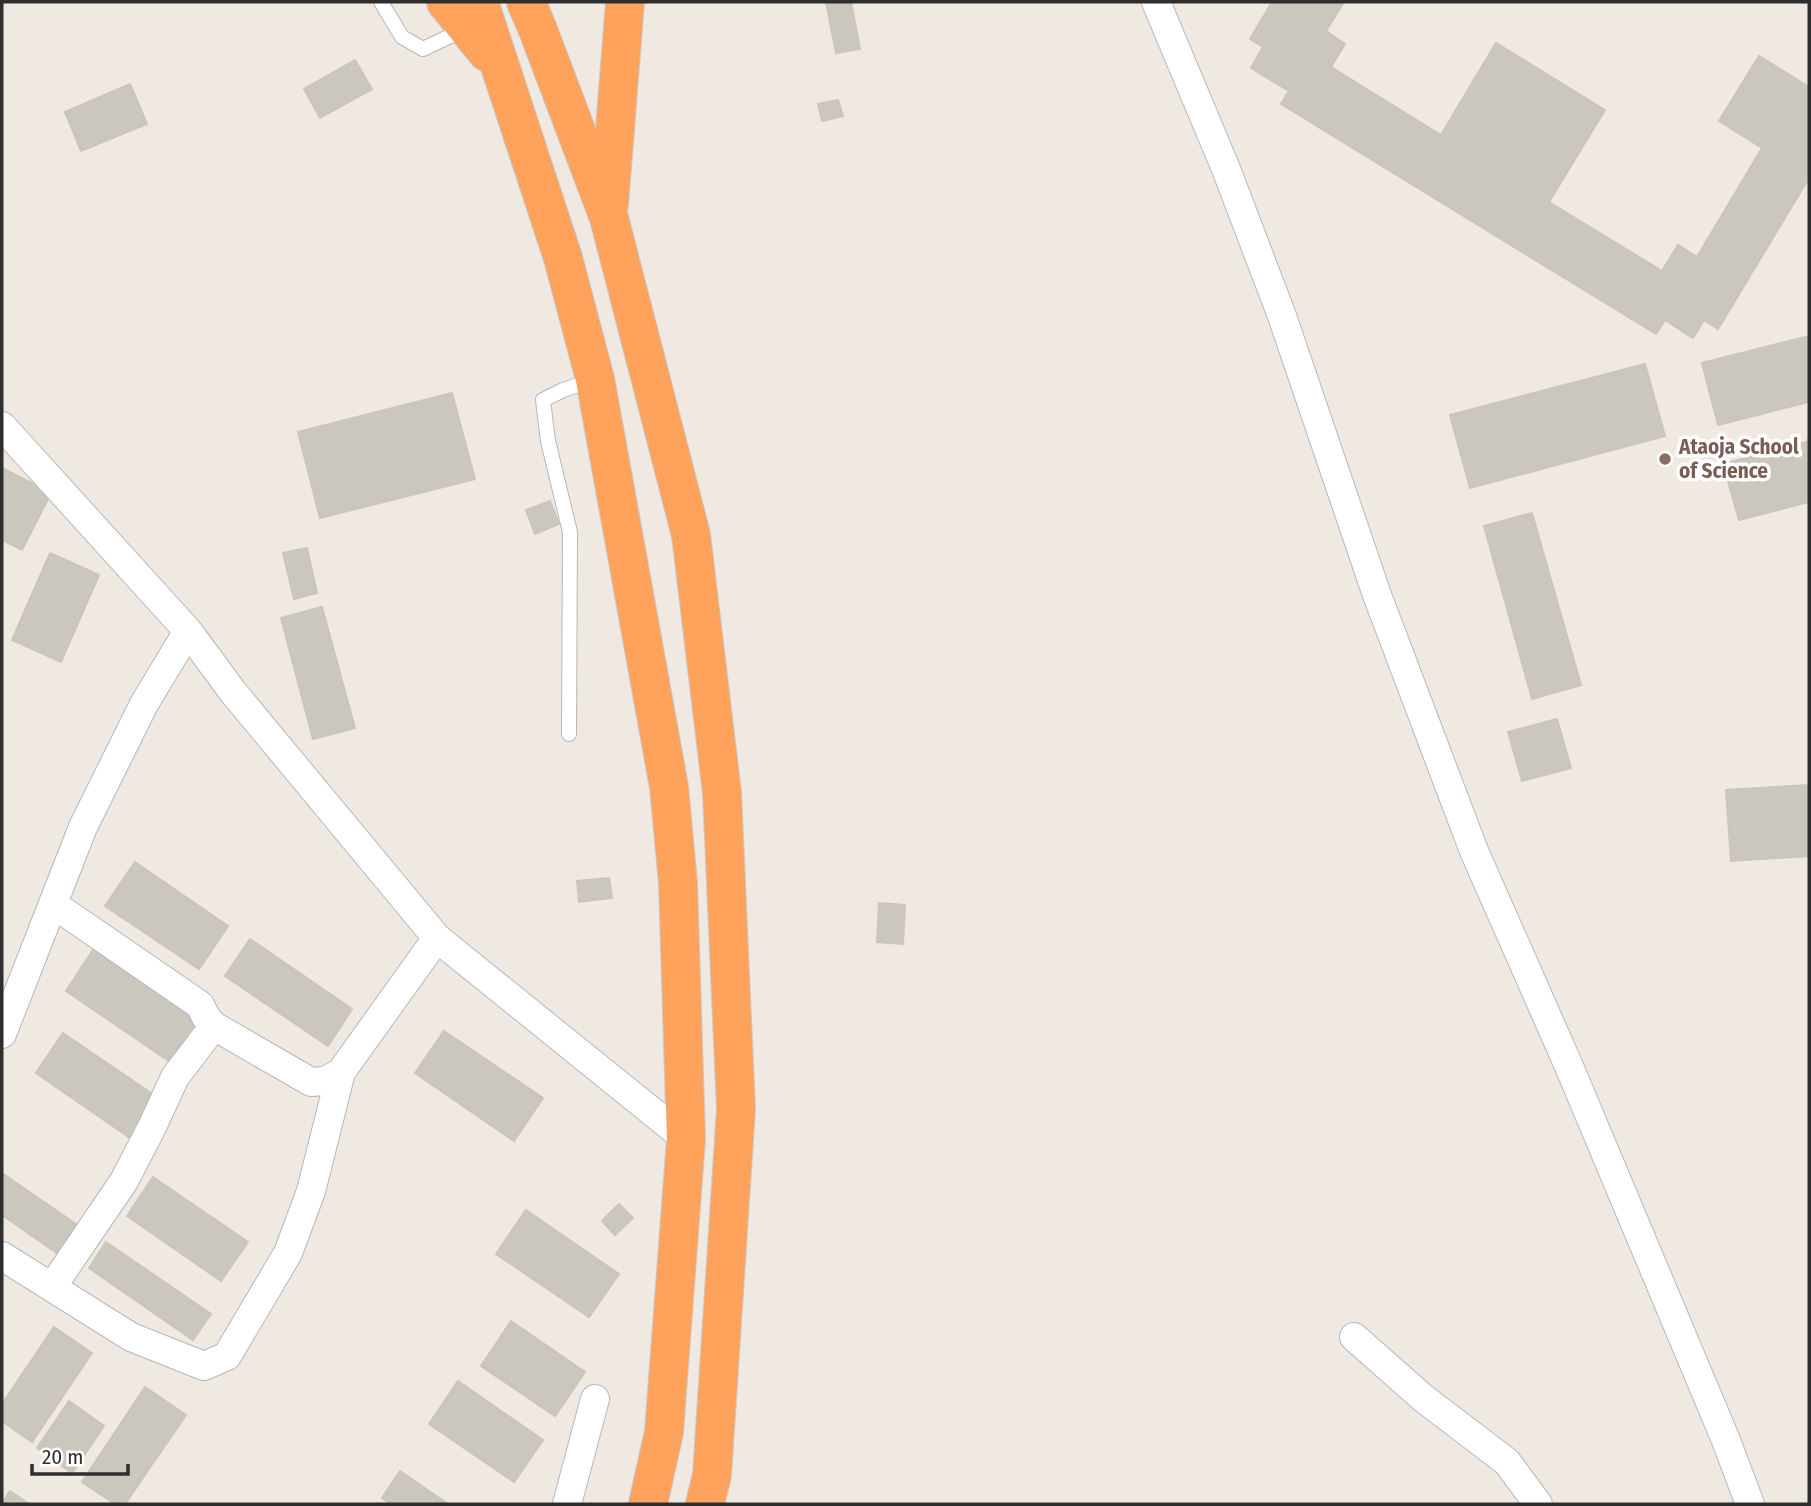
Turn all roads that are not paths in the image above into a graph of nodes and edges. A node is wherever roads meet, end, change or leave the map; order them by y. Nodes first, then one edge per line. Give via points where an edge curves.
1 (382, 2) edge
2 (526, 2) edge
3 (625, 2) edge
4 (1156, 2) edge
5 (464, 10) edge
6 (608, 218) junction
7 (595, 379) junction
8 (2, 426) edge
9 (188, 631) junction
10 (569, 734) dead end
11 (52, 904) junction
12 (437, 938) junction
13 (214, 1026) junction
14 (2, 1034) edge
15 (341, 1072) junction
16 (686, 1139) junction
17 (2, 1256) edge
18 (52, 1287) junction
19 (1354, 1337) dead end
20 (595, 1399) dead end
21 (567, 1504) edge
22 (648, 1504) edge
23 (705, 1504) edge
24 (1538, 1504) edge
25 (1750, 1504) edge

1 - 5 lane via 402,37 423,49
2 - 6 highway
3 - 6 highway
4 - 25 street via 1282,316 1377,595 1474,851 1568,1064
5 - 7 highway via 501,71 563,258
6 - 23 highway via 691,536 722,793 736,1109 712,1475
7 - 10 lane via 543,400 570,532
7 - 16 highway via 668,787 678,883
8 - 9 street
9 - 11 street via 144,704 83,827
9 - 12 street
11 - 13 street via 201,1006
11 - 14 street
12 - 15 street
12 - 16 street
13 - 15 street via 310,1082 325,1081
13 - 18 street via 175,1077 124,1181
15 - 18 street via 311,1191 288,1252 227,1356 204,1366 131,1338
16 - 22 highway via 664,1432
17 - 18 street
19 - 24 street via 1423,1398 1507,1462
20 - 21 street

